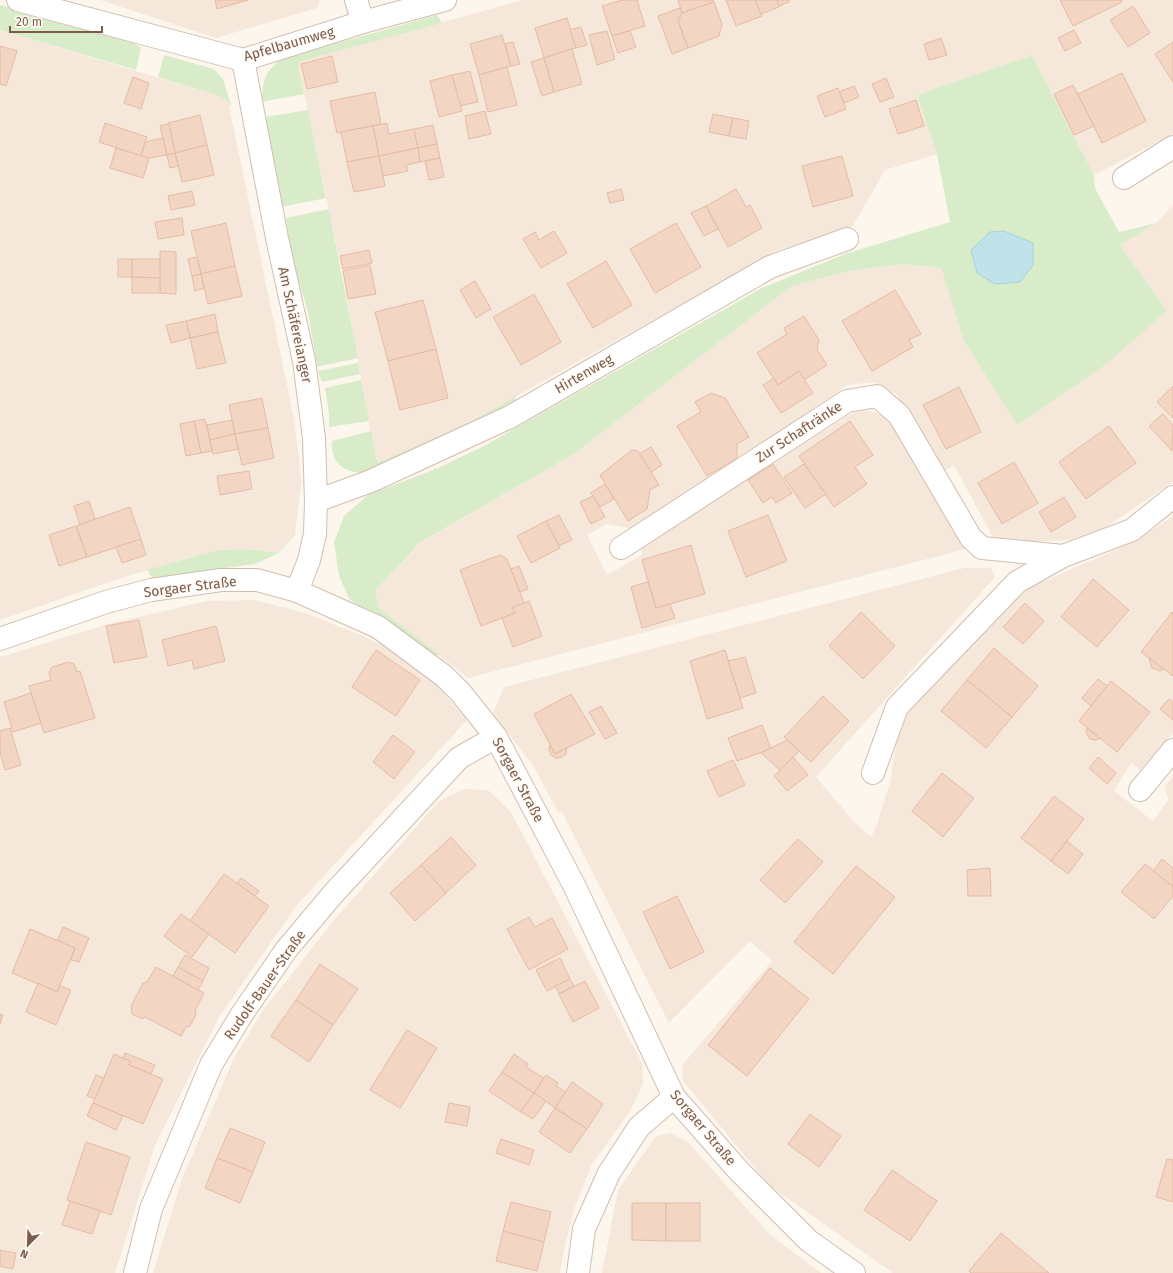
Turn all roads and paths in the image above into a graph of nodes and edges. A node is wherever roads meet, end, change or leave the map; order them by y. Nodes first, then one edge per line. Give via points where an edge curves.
1 (18, 0) edge
2 (356, 0) edge
3 (444, 0) edge
4 (363, 22) junction
5 (243, 60) junction
6 (1173, 147) edge
7 (1124, 178) dead end
8 (847, 239) dead end
9 (1173, 497) edge
10 (316, 501) junction
11 (621, 548) dead end
12 (1063, 556) junction
13 (297, 591) junction
14 (0, 639) edge
15 (496, 737) junction
16 (1173, 750) edge
17 (873, 773) dead end
18 (1140, 790) dead end
19 (674, 1097) junction
20 (135, 1273) edge
21 (578, 1273) edge
22 (854, 1273) edge

1 - 5 street, Apfelbaumweg
2 - 4 street
3 - 4 street, Apfelbaumweg
4 - 5 street, Apfelbaumweg
5 - 10 street, Am Schäfereianger via 304,362 314,438
6 - 7 street
8 - 10 street, Hirtenweg via 770,267 510,416 371,482
9 - 12 street, Zur Schaftränke via 1132,530
10 - 13 street, Am Schäfereianger via 315,534 309,560
11 - 12 street, Zur Schaftränke via 847,401 876,396 900,414 971,538 982,548
12 - 17 street, Zur Schaftränke via 1017,582 897,707
13 - 14 street, Sorgaer Straße via 257,580 221,580 151,590 106,602
13 - 15 street, Sorgaer Straße via 378,627 444,676
15 - 19 street, Sorgaer Straße via 580,899
15 - 20 street, Rudolf-Bauer-Straße via 459,758 333,894 286,950 242,1014 211,1065 151,1209
16 - 18 street
19 - 21 street via 639,1127 608,1173 584,1229
19 - 22 street, Sorgaer Straße via 738,1170 809,1241

